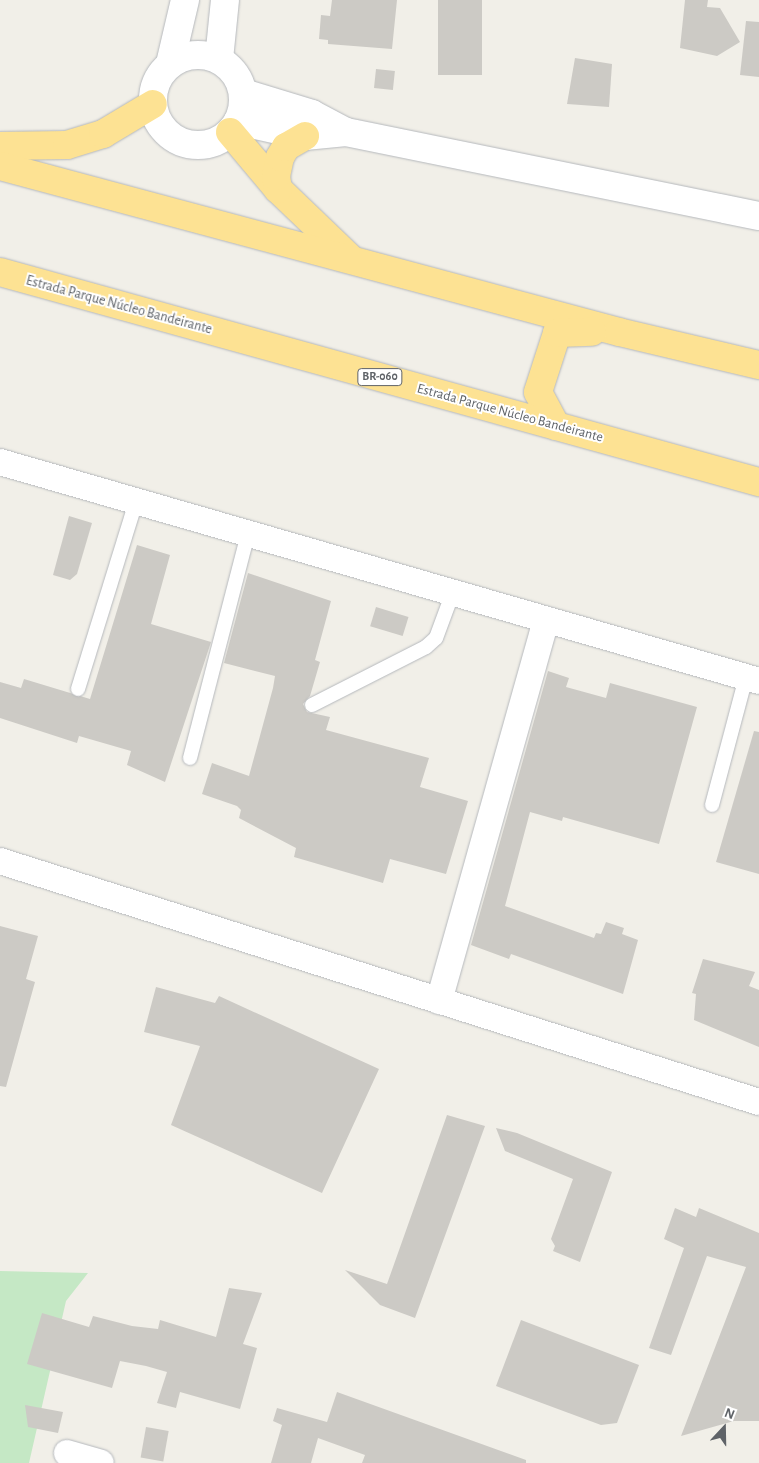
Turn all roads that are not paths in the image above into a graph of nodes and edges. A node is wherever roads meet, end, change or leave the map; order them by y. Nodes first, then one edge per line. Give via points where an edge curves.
1 (186, 0) edge
2 (225, 0) edge
3 (219, 59) junction
4 (170, 64) junction
5 (243, 93) junction
6 (153, 104) junction
7 (234, 127) junction
8 (346, 132) junction
9 (305, 136) junction
10 (0, 146) edge
11 (0, 166) edge
12 (278, 189) junction
13 (759, 216) edge
14 (350, 258) junction
15 (0, 272) edge
16 (619, 332) junction
17 (759, 365) edge
18 (556, 426) junction
19 (0, 462) edge
20 (759, 482) edge
21 (136, 502) junction
22 (248, 534) junction
23 (453, 592) junction
24 (546, 620) junction
25 (753, 679) edge
26 (78, 689) dead end
27 (312, 705) dead end
28 (190, 758) dead end
29 (712, 805) dead end
30 (0, 861) edge
31 (440, 1002) junction
32 (759, 1102) edge
33 (67, 1453) dead end
34 (102, 1463) edge

1 - 4 street
2 - 3 street
3 - 4 street via 194,55
3 - 5 street via 239,80
4 - 6 street via 156,82
5 - 7 street via 243,107
5 - 8 street via 312,114
6 - 7 street via 162,128 183,143 208,144
6 - 10 highway via 103,134 68,144
7 - 9 street
7 - 12 highway
8 - 9 street
8 - 13 street
9 - 12 highway via 286,147 280,156 276,176
11 - 14 highway
12 - 14 highway
14 - 16 highway
15 - 18 highway, Estrada Parque Núcleo Bandeirante / BR-060
16 - 17 highway
16 - 18 highway via 557,333 538,392
18 - 20 highway, Estrada Parque Núcleo Bandeirante / BR-060
19 - 21 street
21 - 22 street
21 - 26 lane
22 - 23 street
22 - 28 lane
23 - 24 street
23 - 27 lane via 436,638 426,647
24 - 25 street
24 - 31 street
25 - 29 lane
30 - 31 street
31 - 32 street
33 - 34 street

